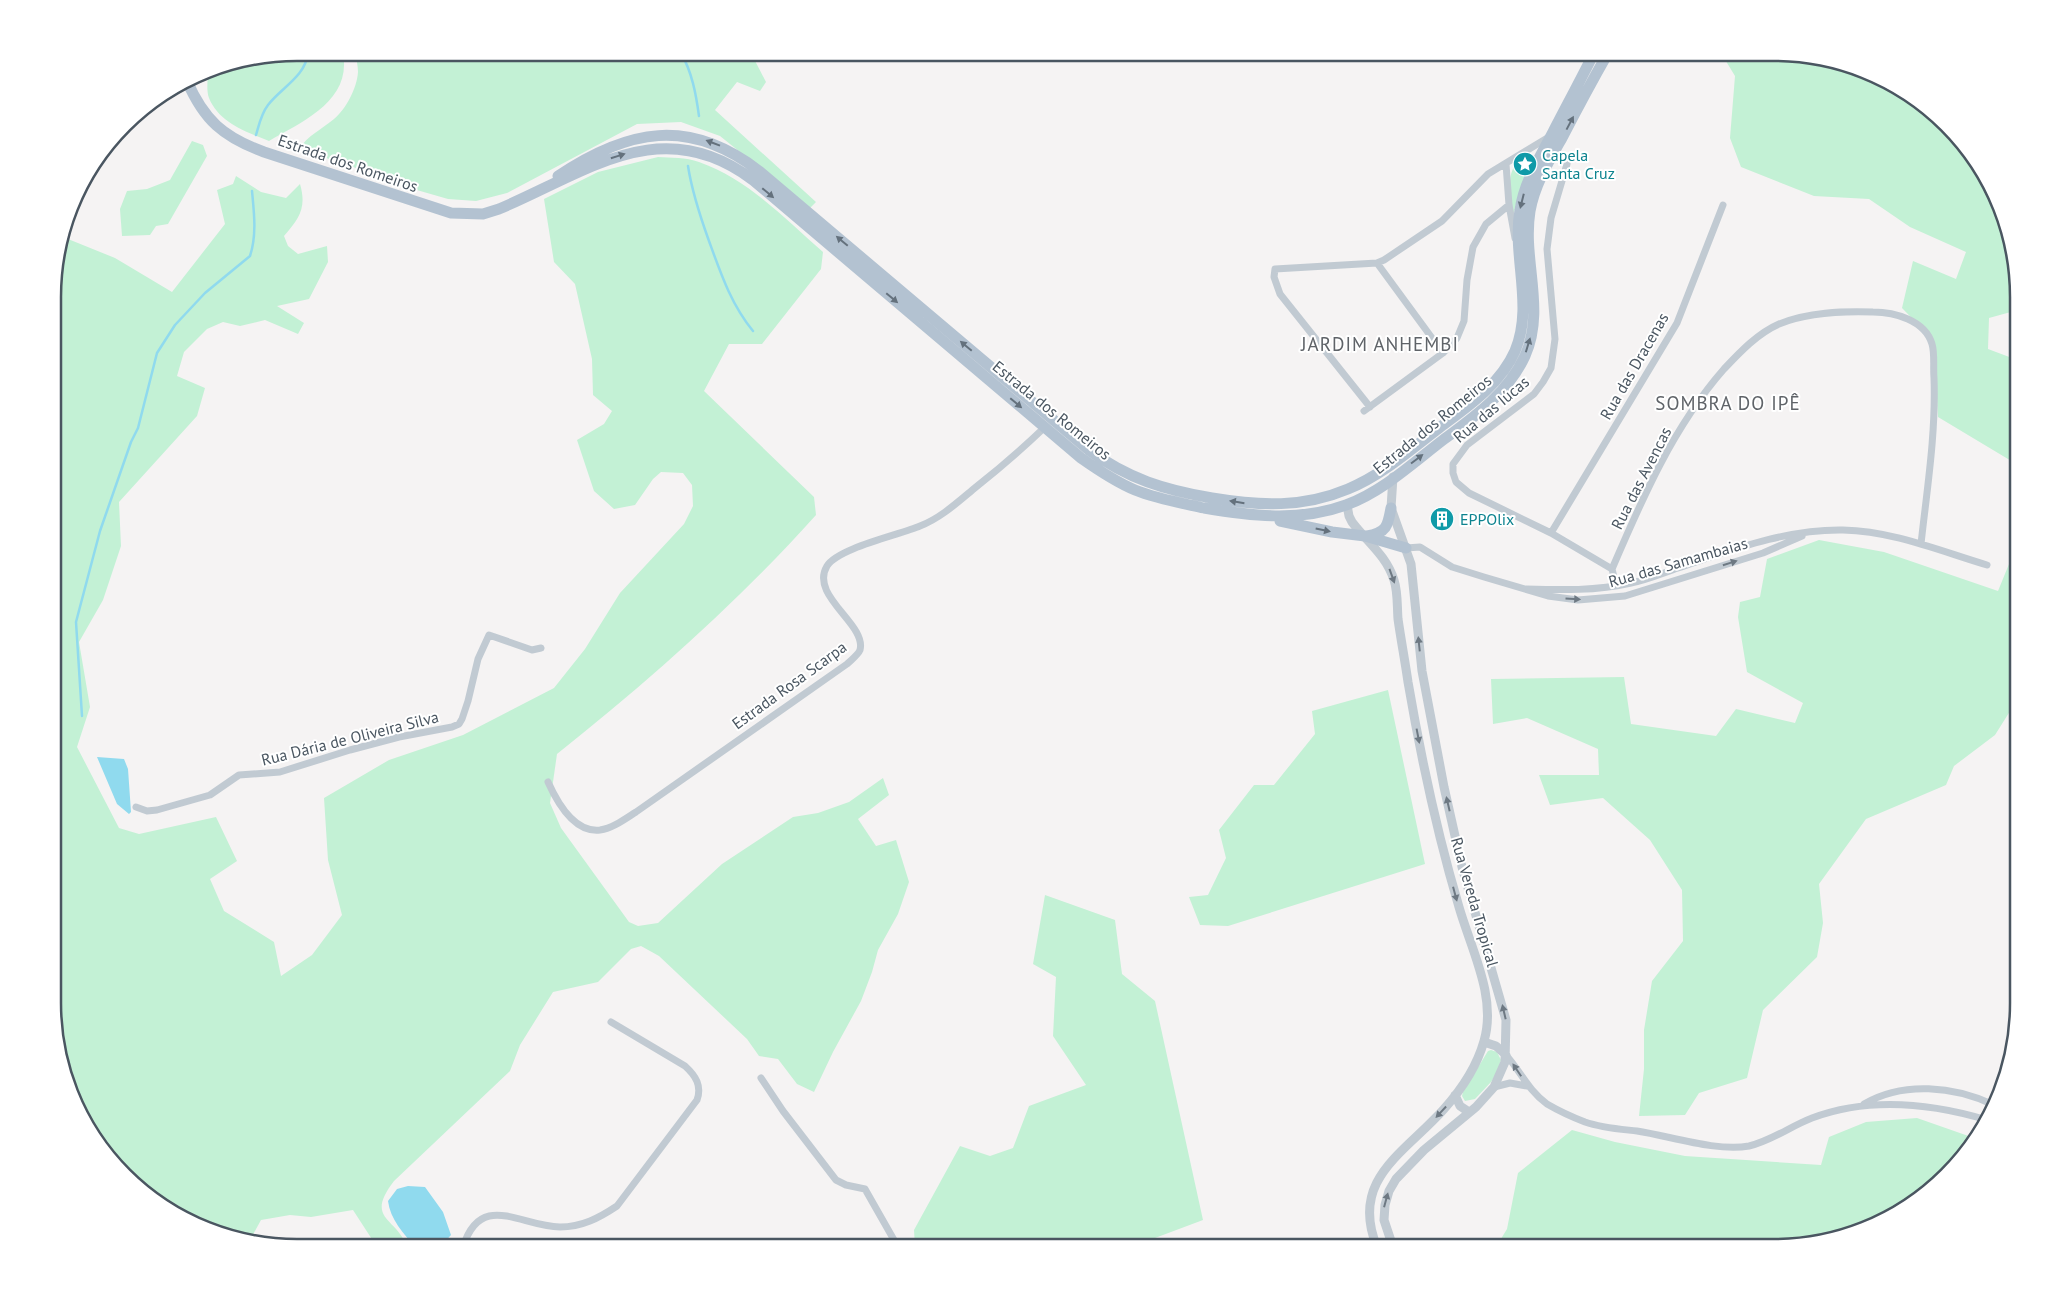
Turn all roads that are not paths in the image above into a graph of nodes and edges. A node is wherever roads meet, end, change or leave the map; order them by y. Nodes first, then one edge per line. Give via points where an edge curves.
1 (1589, 61) edge
2 (1603, 61) edge
3 (190, 87) edge
4 (1550, 137) junction
5 (1506, 164) junction
6 (1567, 164) dead end
7 (526, 197) junction
8 (1509, 205) junction
9 (1724, 205) dead end
10 (1518, 251) junction
11 (1377, 263) junction
12 (1443, 353) junction
13 (1045, 427) junction
14 (1382, 472) junction
15 (1393, 477) junction
16 (1347, 505) junction
17 (1391, 508) junction
18 (1259, 516) junction
19 (1550, 533) junction
20 (1806, 534) junction
21 (1365, 536) junction
22 (1921, 544) junction
23 (1406, 548) junction
24 (1987, 565) dead end
25 (1612, 569) junction
26 (1653, 576) junction
27 (1616, 585) junction
28 (1656, 586) junction
29 (1526, 589) junction
30 (541, 648) dead end
31 (548, 782) dead end
32 (136, 807) dead end
33 (611, 1022) dead end
34 (1484, 1042) junction
35 (1506, 1055) junction
36 (761, 1078) dead end
37 (1527, 1086) junction
38 (1494, 1087) junction
39 (1456, 1095) junction
40 (1987, 1103) edge
41 (1862, 1105) junction
42 (1469, 1112) junction
43 (1979, 1118) edge
44 (465, 1239) edge
45 (893, 1239) edge
46 (1374, 1239) edge
47 (1390, 1239) edge

1 - 4 main road, Estrada dos Romeiros
15 -> 2 main road, Estrada dos Romeiros via 1486,405 1506,386 1520,366 1530,343 1534,319 1528,237 1534,196
3 - 7 main road, Estrada dos Romeiros via 212,122 235,140 264,152 452,213 483,214
4 - 5 street
4 -> 10 main road, Estrada dos Romeiros via 1524,194 1518,222
5 - 8 street
5 - 11 street via 1480,180 1442,221
6 - 19 street, Rua das Iúcas via 1551,218 1547,249 1555,339 1551,368 1534,394 1467,445 1453,464 1456,482 1469,493
7 -> 13 main road, Estrada dos Romeiros via 606,160 638,151 665,148 714,157 753,180
14 -> 7 main road, Estrada dos Romeiros via 1322,498 1270,505 1184,493 1129,475 1089,450 759,171 733,153 705,140 665,135 622,143 570,168
8 - 10 street
8 - 12 street via 1486,224 1477,237 1467,280 1464,321 1452,345
9 - 19 street, Rua das Dracenas via 1676,323
10 - 14 main road, Estrada dos Romeiros via 1523,318 1519,340 1510,360 1498,379 1479,397
11 - 12 street
11 - 12 street via 1277,268 1274,271 1275,282 1280,294 1367,409
13 - 18 main road, Estrada dos Romeiros via 1093,466 1135,490 1182,504
13 - 31 street, Estrada Rosa Scarpa via 936,518 922,526 846,552 831,561 824,573 825,589 860,644 856,656 847,664 610,827 600,830 581,826 572,819
14 - 16 main road via 1355,492
15 - 16 main road, Estrada dos Romeiros
15 - 17 street
16 - 18 main road, Estrada dos Romeiros via 1308,515
16 - 21 street, Rua Vereda Tropical via 1352,522
17 - 21 main road via 1384,529
17 - 23 street
18 -> 21 main road
19 - 25 street, Rua das Iúcas
20 - 22 street, Rua das Samambaias via 1858,532
20 - 26 street, Rua das Samambaias via 1765,540
28 -> 20 street, Rua das Samambaias via 1762,553
21 - 23 main road
21 -> 34 street, Rua Vereda Tropical via 1381,554 1394,582 1412,707 1434,814 1458,906 1488,1000
22 - 24 street, Rua das Samambaias
22 - 25 street, Rua das Avencas via 1934,421 1932,344 1920,327 1894,313 1835,312 1791,320 1767,331 1733,359 1706,390 1645,492
23 - 29 street, Rua das Samambaias via 1420,547 1458,569
35 -> 23 street, Rua Vereda Tropical via 1504,1011 1465,877 1440,767 1422,671 1411,564
25 - 27 street
26 - 27 street, Rua das Samambaias
26 - 28 street
27 - 29 street, Rua das Samambaias via 1579,590
29 -> 28 street, Rua das Samambaias via 1578,600 1625,596
30 - 32 street, Rua Dária de Oliveira Silva via 532,650 489,635 478,659 462,719 452,727 399,737 280,772 239,775 210,795 156,810
33 - 44 street via 686,1066 698,1083 700,1093 697,1100 617,1206 600,1218 557,1227 503,1215 486,1216
34 - 35 street via 1496,1046
34 - 39 street, Rua Vereda Tropical via 1478,1059
37 -> 35 street
35 - 38 street, Rua Vereda Tropical
36 - 45 street via 836,1180 865,1189
37 - 38 street via 1510,1083
37 - 41 street via 1546,1103 1586,1122 1733,1147 1763,1142 1812,1118
38 - 42 street, Rua Vereda Tropical
39 - 42 street via 1460,1106
39 -> 46 street, Rua Vereda Tropical via 1395,1158 1375,1185 1369,1220
40 - 41 street via 1957,1092 1934,1089 1890,1092
41 - 43 street via 1935,1108
47 -> 42 street, Rua Vereda Tropical via 1384,1220 1385,1204 1392,1185 1424,1150

